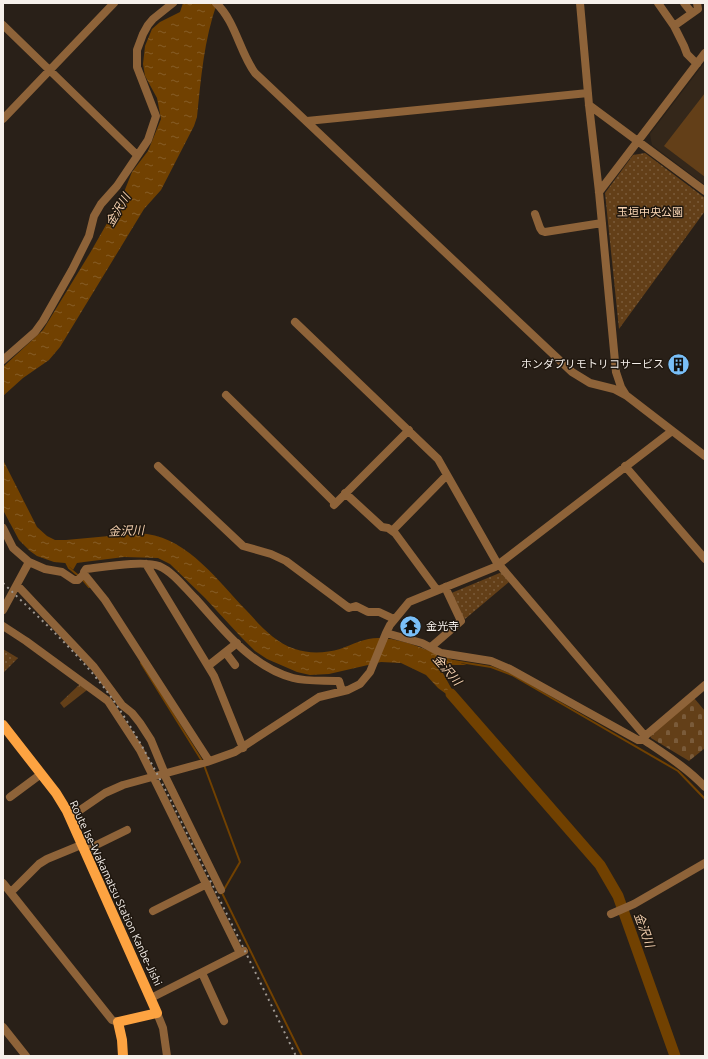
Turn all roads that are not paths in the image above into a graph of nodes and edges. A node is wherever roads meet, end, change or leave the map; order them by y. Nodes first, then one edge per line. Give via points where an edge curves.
1 (114, 3) edge
2 (173, 3) edge
3 (580, 3) edge
4 (658, 3) edge
5 (684, 3) edge
6 (697, 3) edge
7 (219, 6) edge
8 (692, 13) junction
9 (3, 25) edge
10 (674, 26) junction
11 (705, 53) edge
12 (697, 64) junction
13 (50, 70) junction
14 (588, 93) junction
15 (589, 105) junction
16 (3, 119) edge
17 (306, 121) junction
18 (638, 142) junction
19 (137, 155) junction
20 (599, 192) junction
21 (705, 192) edge
22 (536, 214) dead end
23 (602, 223) junction
24 (295, 322) dead end
25 (3, 360) edge
26 (226, 395) dead end
27 (627, 396) junction
28 (409, 430) junction
29 (672, 431) junction
30 (705, 456) edge
31 (158, 466) dead end
32 (625, 466) junction
33 (447, 475) junction
34 (345, 493) junction
35 (3, 528) edge
36 (392, 531) junction
37 (705, 559) edge
38 (29, 562) junction
39 (499, 563) junction
40 (146, 564) junction
41 (82, 576) junction
42 (17, 585) junction
43 (445, 587) junction
44 (437, 590) junction
45 (3, 610) edge
46 (394, 619) junction
47 (3, 626) edge
48 (386, 633) junction
49 (237, 643) junction
50 (431, 647) junction
51 (226, 653) junction
52 (208, 666) junction
53 (235, 666) dead end
54 (705, 685) edge
55 (342, 691) junction
56 (3, 725) edge
57 (644, 738) junction
58 (243, 748) junction
59 (205, 762) junction
60 (41, 774) junction
61 (165, 774) junction
62 (154, 777) junction
63 (705, 787) edge
64 (10, 797) dead end
65 (70, 817) junction
66 (127, 830) dead end
67 (82, 848) junction
68 (705, 863) edge
69 (3, 883) edge
70 (207, 884) junction
71 (221, 890) dead end
72 (11, 892) junction
73 (153, 911) dead end
74 (611, 914) dead end
75 (202, 973) junction
76 (151, 998) junction
77 (157, 1013) junction
78 (224, 1021) dead end
79 (118, 1022) junction
80 (3, 1027) edge
81 (26, 1056) edge
82 (123, 1056) edge
83 (167, 1056) edge

1 - 13 street
2 - 19 street via 148,25 142,34 138,50 137,66 156,116 148,140
3 - 14 street
4 - 10 street
5 - 8 street
6 - 8 street via 698,9
7 - 17 street via 231,22 252,69
8 - 10 street
9 - 13 street
10 - 12 street via 687,54
11 - 12 street
12 - 18 street
13 - 16 street
13 - 19 street
14 - 15 street
14 - 17 street
15 - 18 street
15 - 20 street
17 - 27 street via 572,372 590,383 614,389
18 - 20 street
18 - 21 street
19 - 25 street via 94,216 85,244 43,321 35,332
20 - 23 street
22 - 23 street via 540,228 545,232
23 - 27 street via 616,372
24 - 28 street
26 - 34 street via 335,504
27 - 29 street
28 - 33 street via 438,459
28 - 34 street
29 - 30 street
29 - 32 street
31 - 46 street via 243,546 286,561 349,608 356,606
32 - 37 street
32 - 39 street
33 - 36 street
33 - 39 street
34 - 36 street via 382,527
35 - 38 street via 13,548
36 - 44 street via 400,538
38 - 41 street via 45,569 62,572 74,580
38 - 42 street
39 - 43 street
39 - 57 street
40 - 41 street via 86,569
40 - 49 street via 160,567 170,573
40 - 52 street
41 - 59 street via 105,600
42 - 45 street
42 - 61 street via 94,667 119,702 140,723 151,740
43 - 44 street
43 - 50 street via 461,621
44 - 46 street via 409,602
46 - 48 street
47 - 62 street via 108,701 140,750
48 - 50 street
48 - 55 street via 370,672 360,684
49 - 51 street
49 - 55 street via 269,669 293,678 339,681
50 - 57 street via 448,655 491,661 510,669 638,740
51 - 52 street
51 - 53 street
52 - 58 street
54 - 57 street
55 - 58 street via 319,697
56 - 60 main road, Route Ise-Wakamatsu Station Kanbe-Jishi
57 - 63 street via 678,762
58 - 59 street
59 - 61 street
60 - 64 street
60 - 65 main road, Route Ise-Wakamatsu Station Kanbe-Jishi
61 - 62 street
61 - 71 street
62 - 65 street via 104,793
62 - 70 street
65 - 67 main road, Route Ise-Wakamatsu Station Kanbe-Jishi
66 - 67 street
67 - 72 street via 47,859
67 - 76 main road, Route Ise-Wakamatsu Station Kanbe-Jishi
68 - 74 street via 632,905
69 - 72 street
70 - 73 street
70 - 75 street via 242,952
72 - 79 street via 112,1020
75 - 76 street
75 - 78 street
76 - 77 main road, Route Ise-Wakamatsu Station Kanbe-Jishi
77 - 79 main road
77 - 83 street via 163,1028
79 - 82 main road
80 - 81 street

